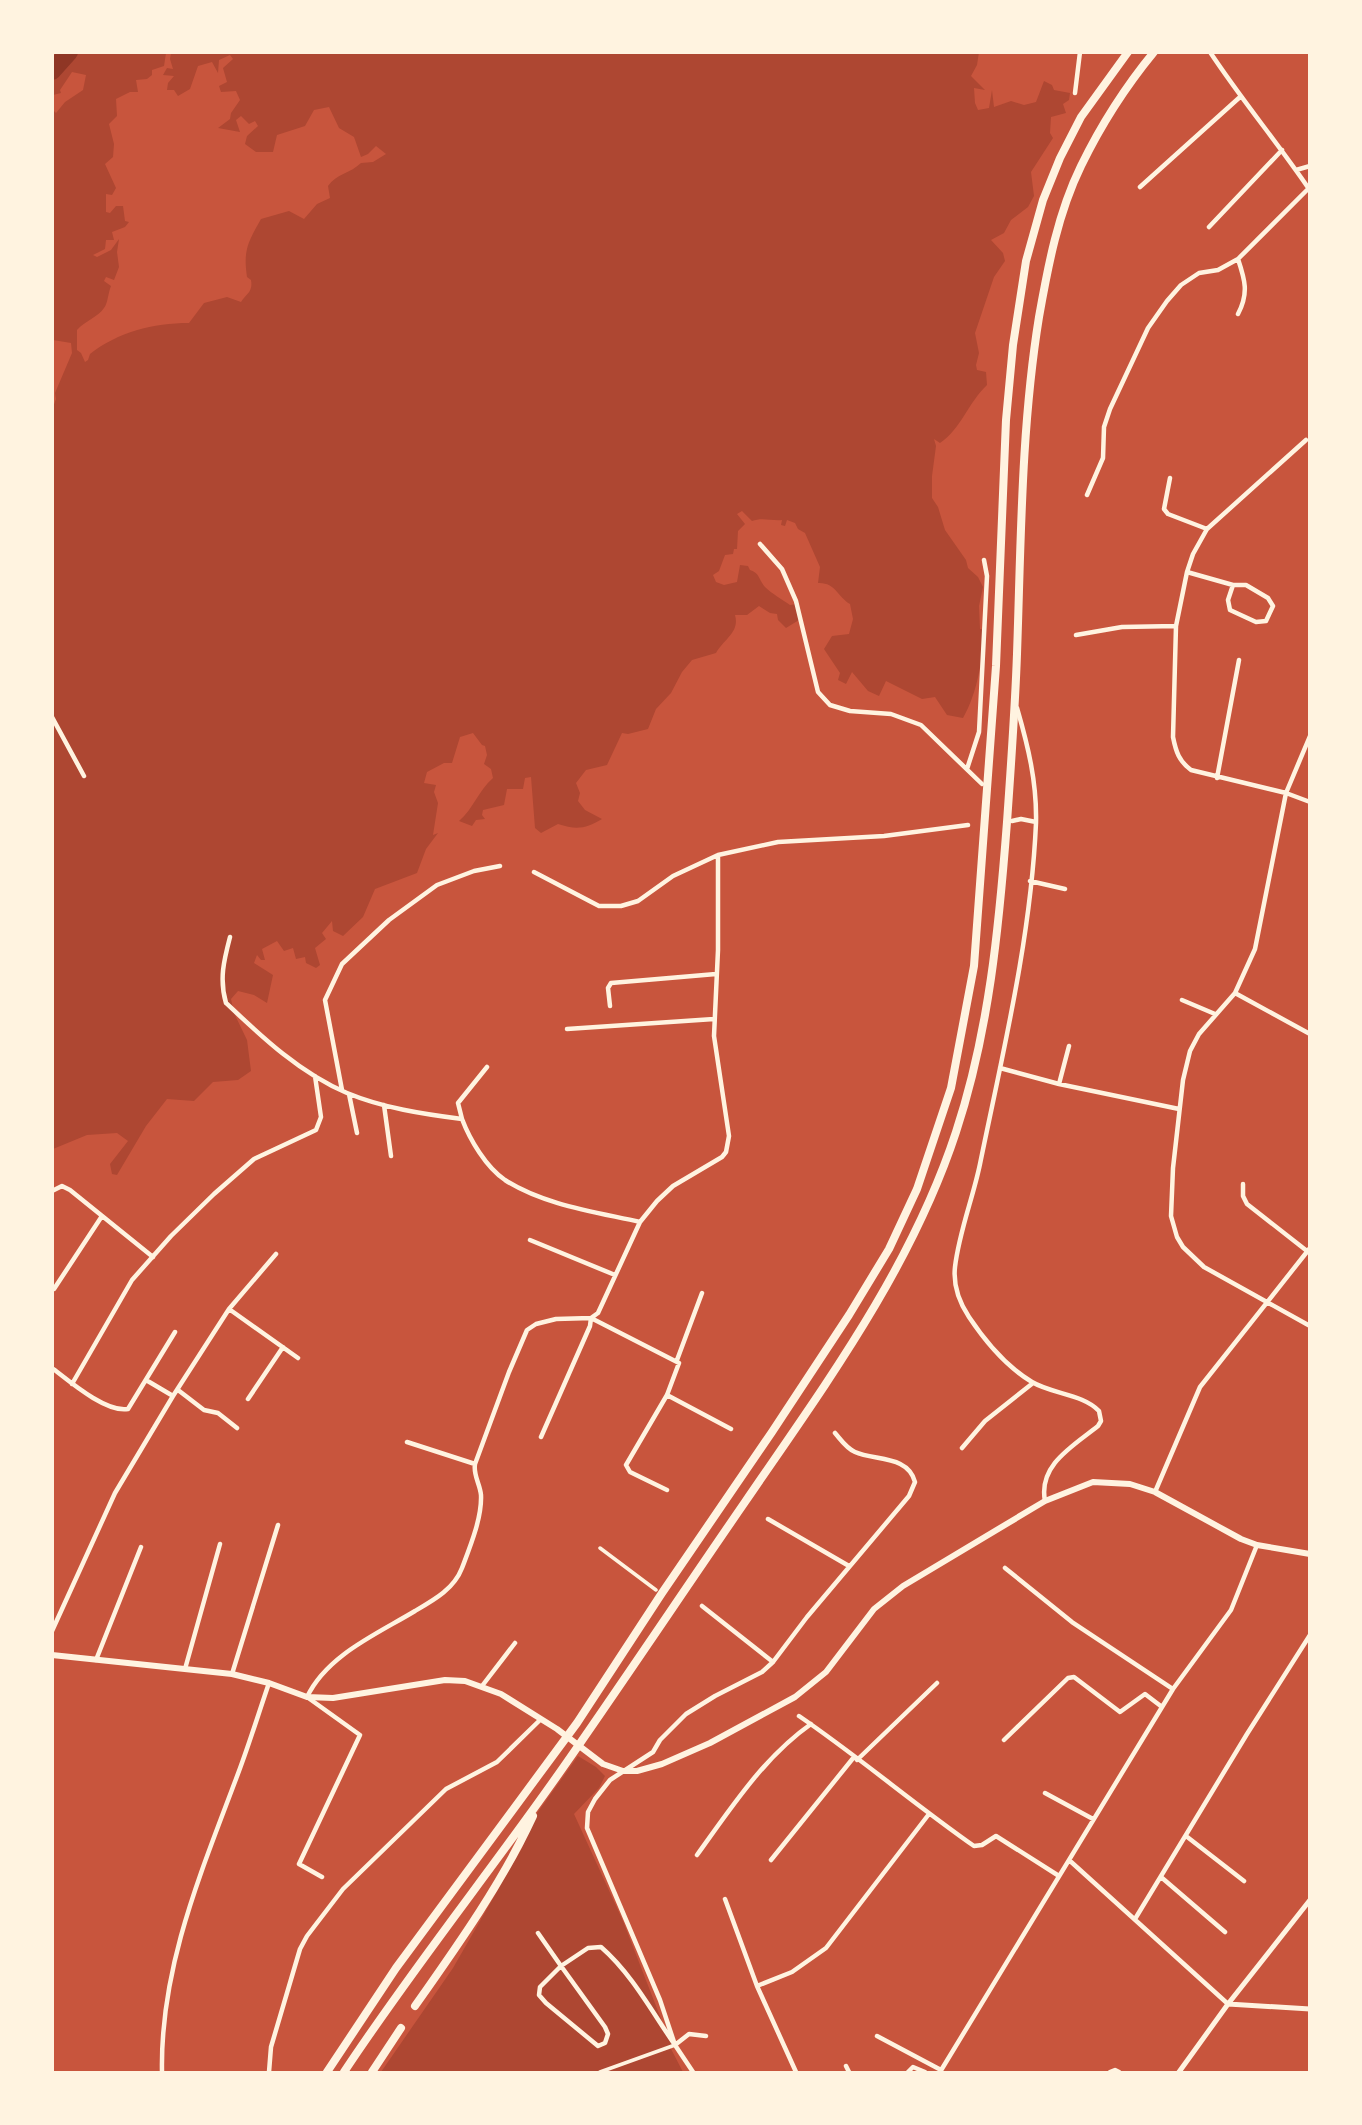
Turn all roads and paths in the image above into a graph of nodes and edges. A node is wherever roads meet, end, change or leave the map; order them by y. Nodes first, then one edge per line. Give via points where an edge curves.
1 (1080, 52) edge
2 (1128, 52) edge
3 (1154, 52) edge
4 (1210, 52) edge
5 (1075, 93) dead end
6 (1240, 97) junction
7 (1282, 150) junction
8 (1310, 166) edge
9 (1296, 170) junction
10 (1140, 187) dead end
11 (1309, 189) edge
12 (1209, 227) dead end
13 (1238, 259) junction
14 (1238, 314) dead end
15 (1306, 440) dead end
16 (1170, 478) dead end
17 (1087, 495) dead end
18 (1207, 529) junction
19 (760, 544) dead end
20 (984, 560) dead end
21 (1186, 572) junction
22 (1233, 585) junction
23 (1176, 626) junction
24 (1076, 635) dead end
25 (1239, 660) dead end
26 (1015, 701) junction
27 (52, 717) edge
28 (1310, 736) edge
29 (967, 769) junction
30 (84, 776) dead end
31 (1217, 778) junction
32 (982, 784) dead end
33 (1286, 793) junction
34 (1310, 802) edge
35 (1011, 811) dead end
36 (1021, 819) junction
37 (1012, 821) dead end
38 (1036, 822) junction
39 (968, 825) dead end
40 (718, 855) junction
41 (500, 866) dead end
42 (534, 872) dead end
43 (1030, 881) junction
44 (1065, 889) dead end
45 (230, 937) dead end
46 (716, 974) junction
47 (1235, 993) junction
48 (1182, 1000) dead end
49 (610, 1006) dead end
50 (1215, 1014) junction
51 (714, 1018) junction
52 (566, 1029) dead end
53 (1310, 1034) edge
54 (1069, 1046) dead end
55 (486, 1067) dead end
56 (1000, 1068) junction
57 (315, 1075) junction
58 (1059, 1084) junction
59 (342, 1091) junction
60 (349, 1094) junction
61 (384, 1105) junction
62 (1179, 1108) junction
63 (462, 1119) junction
64 (357, 1133) dead end
65 (391, 1156) dead end
66 (1243, 1184) dead end
67 (52, 1191) edge
68 (102, 1216) junction
69 (640, 1222) junction
70 (530, 1240) dead end
71 (1308, 1249) edge
72 (276, 1254) dead end
73 (153, 1257) junction
74 (615, 1275) junction
75 (54, 1289) dead end
76 (702, 1293) dead end
77 (1267, 1301) junction
78 (229, 1309) junction
79 (591, 1318) junction
80 (1310, 1326) edge
81 (175, 1332) dead end
82 (283, 1347) junction
83 (298, 1358) dead end
84 (677, 1360) junction
85 (52, 1368) edge
86 (146, 1380) junction
87 (1033, 1383) junction
88 (72, 1384) junction
89 (178, 1390) junction
90 (667, 1395) junction
91 (173, 1396) junction
92 (248, 1399) dead end
93 (237, 1428) dead end
94 (731, 1429) dead end
95 (835, 1433) dead end
96 (541, 1437) dead end
97 (407, 1442) dead end
98 (962, 1448) dead end
99 (475, 1464) junction
100 (667, 1490) dead end
101 (1155, 1492) junction
102 (1045, 1502) junction
103 (768, 1519) dead end
104 (278, 1525) dead end
105 (220, 1544) dead end
106 (1257, 1545) junction
107 (141, 1547) dead end
108 (600, 1548) dead end
109 (1310, 1554) edge
110 (849, 1566) junction
111 (1006, 1568) dead end
112 (656, 1590) dead end
113 (702, 1606) dead end
114 (52, 1631) edge
115 (1310, 1635) edge
116 (516, 1643) dead end
117 (52, 1655) edge
118 (96, 1660) junction
119 (774, 1662) junction
120 (185, 1669) junction
121 (232, 1674) junction
122 (269, 1683) junction
123 (937, 1683) dead end
124 (482, 1686) junction
125 (1173, 1689) junction
126 (307, 1697) junction
127 (1162, 1707) junction
128 (799, 1716) dead end
129 (541, 1719) junction
130 (811, 1724) junction
131 (1004, 1740) dead end
132 (856, 1759) junction
133 (623, 1771) junction
134 (1045, 1793) dead end
135 (541, 1799) junction
136 (929, 1814) junction
137 (1093, 1819) junction
138 (1186, 1836) junction
139 (698, 1855) dead end
140 (771, 1860) dead end
141 (1069, 1860) junction
142 (1059, 1876) junction
143 (323, 1877) dead end
144 (1161, 1877) junction
145 (1244, 1881) dead end
146 (724, 1899) dead end
147 (1310, 1900) edge
148 (1135, 1919) junction
149 (1225, 1932) dead end
150 (538, 1933) dead end
151 (561, 1966) junction
152 (757, 1986) junction
153 (1228, 2004) junction
154 (415, 2006) dead end
155 (1310, 2008) edge
156 (401, 2028) dead end
157 (706, 2036) dead end
158 (877, 2036) dead end
159 (675, 2045) junction
160 (846, 2066) dead end
161 (940, 2071) edge
162 (162, 2073) edge
163 (269, 2073) edge
164 (327, 2073) edge
165 (344, 2073) edge
166 (372, 2073) edge
167 (600, 2073) edge
168 (693, 2073) edge
169 (796, 2073) edge
170 (849, 2073) edge
171 (908, 2073) edge
172 (925, 2073) edge
173 (1110, 2073) edge
174 (1119, 2073) edge
175 (1179, 2073) edge

1 - 5 street
2 - 164 highway via 1081,117 1060,158 1026,261 1006,419 996,666 974,966 959,1052 917,1189 849,1315 578,1723 396,1968
3 - 26 highway via 1080,168 1046,272 1028,409
4 - 6 street
6 - 7 street
6 - 10 street
7 - 9 street
7 - 12 street
8 - 9 street
9 - 11 street
11 - 13 street
13 - 14 street via 1247,285
13 - 17 street via 1181,285 1148,328 1110,409 1103,458
15 - 18 street
16 - 18 street via 1164,509
18 - 21 street
19 - 29 street via 782,569 796,601 818,692 830,705 891,714 921,724
20 - 29 street via 979,733
21 - 22 street
21 - 23 street
22 - 22 street via 1246,585 1272,601 1266,621 1256,622 1230,610
23 - 24 street via 1122,627
23 - 31 street via 1173,737 1177,753 1191,770
25 - 31 street
26 - 38 street via 1034,771
26 - 135 highway via 994,962 968,1093 938,1180 868,1319
27 - 30 street
28 - 33 street
29 - 32 street
31 - 33 street
33 - 34 street
33 - 47 street via 1255,949
35 - 36 street
36 - 37 street
36 - 38 street
38 - 43 street
39 - 40 street via 778,842
40 - 42 street via 621,906 599,906
40 - 46 street
41 - 59 street via 474,870 437,885 389,920 342,964 325,1000
43 - 44 street
43 - 56 street
45 - 57 street via 222,969 226,1003 288,1058
46 - 49 street via 611,983
46 - 51 street
47 - 50 street
47 - 53 street
48 - 50 street
50 - 62 street via 1190,1051
51 - 52 street
51 - 69 street via 729,1136 726,1152 673,1186
54 - 58 street
55 - 63 street via 458,1104
56 - 58 street
56 - 87 street via 955,1281 969,1316 1003,1359
57 - 59 street
57 - 73 street via 321,1117 316,1129 254,1159
58 - 62 street
59 - 60 street
60 - 61 street
60 - 64 street
61 - 63 street
61 - 65 street
62 - 77 street via 1171,1196 1177,1237 1204,1267
63 - 69 street via 474,1145 503,1179 546,1198
66 - 71 street via 1247,1205
67 - 68 street via 65,1187
68 - 73 street
68 - 75 street
69 - 74 street
70 - 74 street
71 - 77 street
72 - 78 street
73 - 88 street via 132,1280
74 - 79 street via 603,1305
76 - 84 street
77 - 80 street
77 - 101 street via 1200,1387
78 - 82 street
78 - 89 street
79 - 84 street
79 - 96 street
79 - 99 street via 556,1319 527,1330
81 - 86 street
82 - 83 street
82 - 92 street
84 - 90 street via 679,1366
85 - 88 street
86 - 88 street via 131,1407 124,1410
86 - 91 street
87 - 98 street via 985,1421
87 - 102 street via 1089,1404 1101,1417 1098,1426 1059,1456 1047,1474
89 - 91 street
89 - 93 street
90 - 94 street
90 - 100 street via 626,1465 630,1472
91 - 114 street via 115,1493
95 - 110 street via 853,1452 902,1464 915,1482 884,1528
97 - 99 street
99 - 126 street via 481,1494 478,1513 453,1584 438,1598 338,1659
101 - 102 main road via 1130,1484 1093,1482
101 - 106 main road
102 - 133 main road via 903,1586 874,1609 826,1672 795,1698 663,1764
103 - 110 street
104 - 121 street
105 - 120 street
106 - 109 main road
106 - 125 street via 1231,1610
107 - 118 street
108 - 112 street
110 - 119 street
111 - 125 street via 1072,1622
113 - 119 street
115 - 138 street
116 - 124 street
117 - 118 main road
118 - 120 main road
119 - 133 street via 686,1714 653,1752
120 - 121 main road
121 - 122 main road
122 - 126 main road
122 - 162 street via 198,1878 174,1961 165,2003
123 - 132 street
124 - 126 main road via 445,1680 359,1696
124 - 129 main road
125 - 127 street
126 - 143 street via 360,1735 299,1864
127 - 131 street via 1145,1694 1120,1712 1079,1680 1068,1678
127 - 137 street
128 - 130 street
129 - 133 main road via 603,1764
129 - 163 street via 498,1762 446,1789 343,1889 300,1949 271,2047
130 - 132 street
130 - 139 street via 787,1741
132 - 136 street
132 - 140 street
133 - 159 street via 595,1799 587,1828
134 - 137 street
135 - 154 highway via 517,1852
135 - 165 highway via 395,1996
136 - 142 street via 974,1846 1000,1838
136 - 152 street via 826,1948 792,1972
137 - 141 street
138 - 144 street
138 - 145 street
141 - 142 street
141 - 148 street
142 - 161 street
144 - 148 street
144 - 149 street
146 - 152 street
147 - 153 street
148 - 153 street
150 - 151 street
151 - 151 street via 605,2027 604,2043 598,2046 539,1995 540,1987
151 - 159 street via 588,1948 601,1947 625,1972
152 - 169 street
153 - 155 street
153 - 175 street
156 - 166 highway
157 - 159 street via 689,2034
158 - 161 street
159 - 167 street
159 - 168 street
160 - 170 street
171 - 172 street via 913,2067
173 - 174 street

